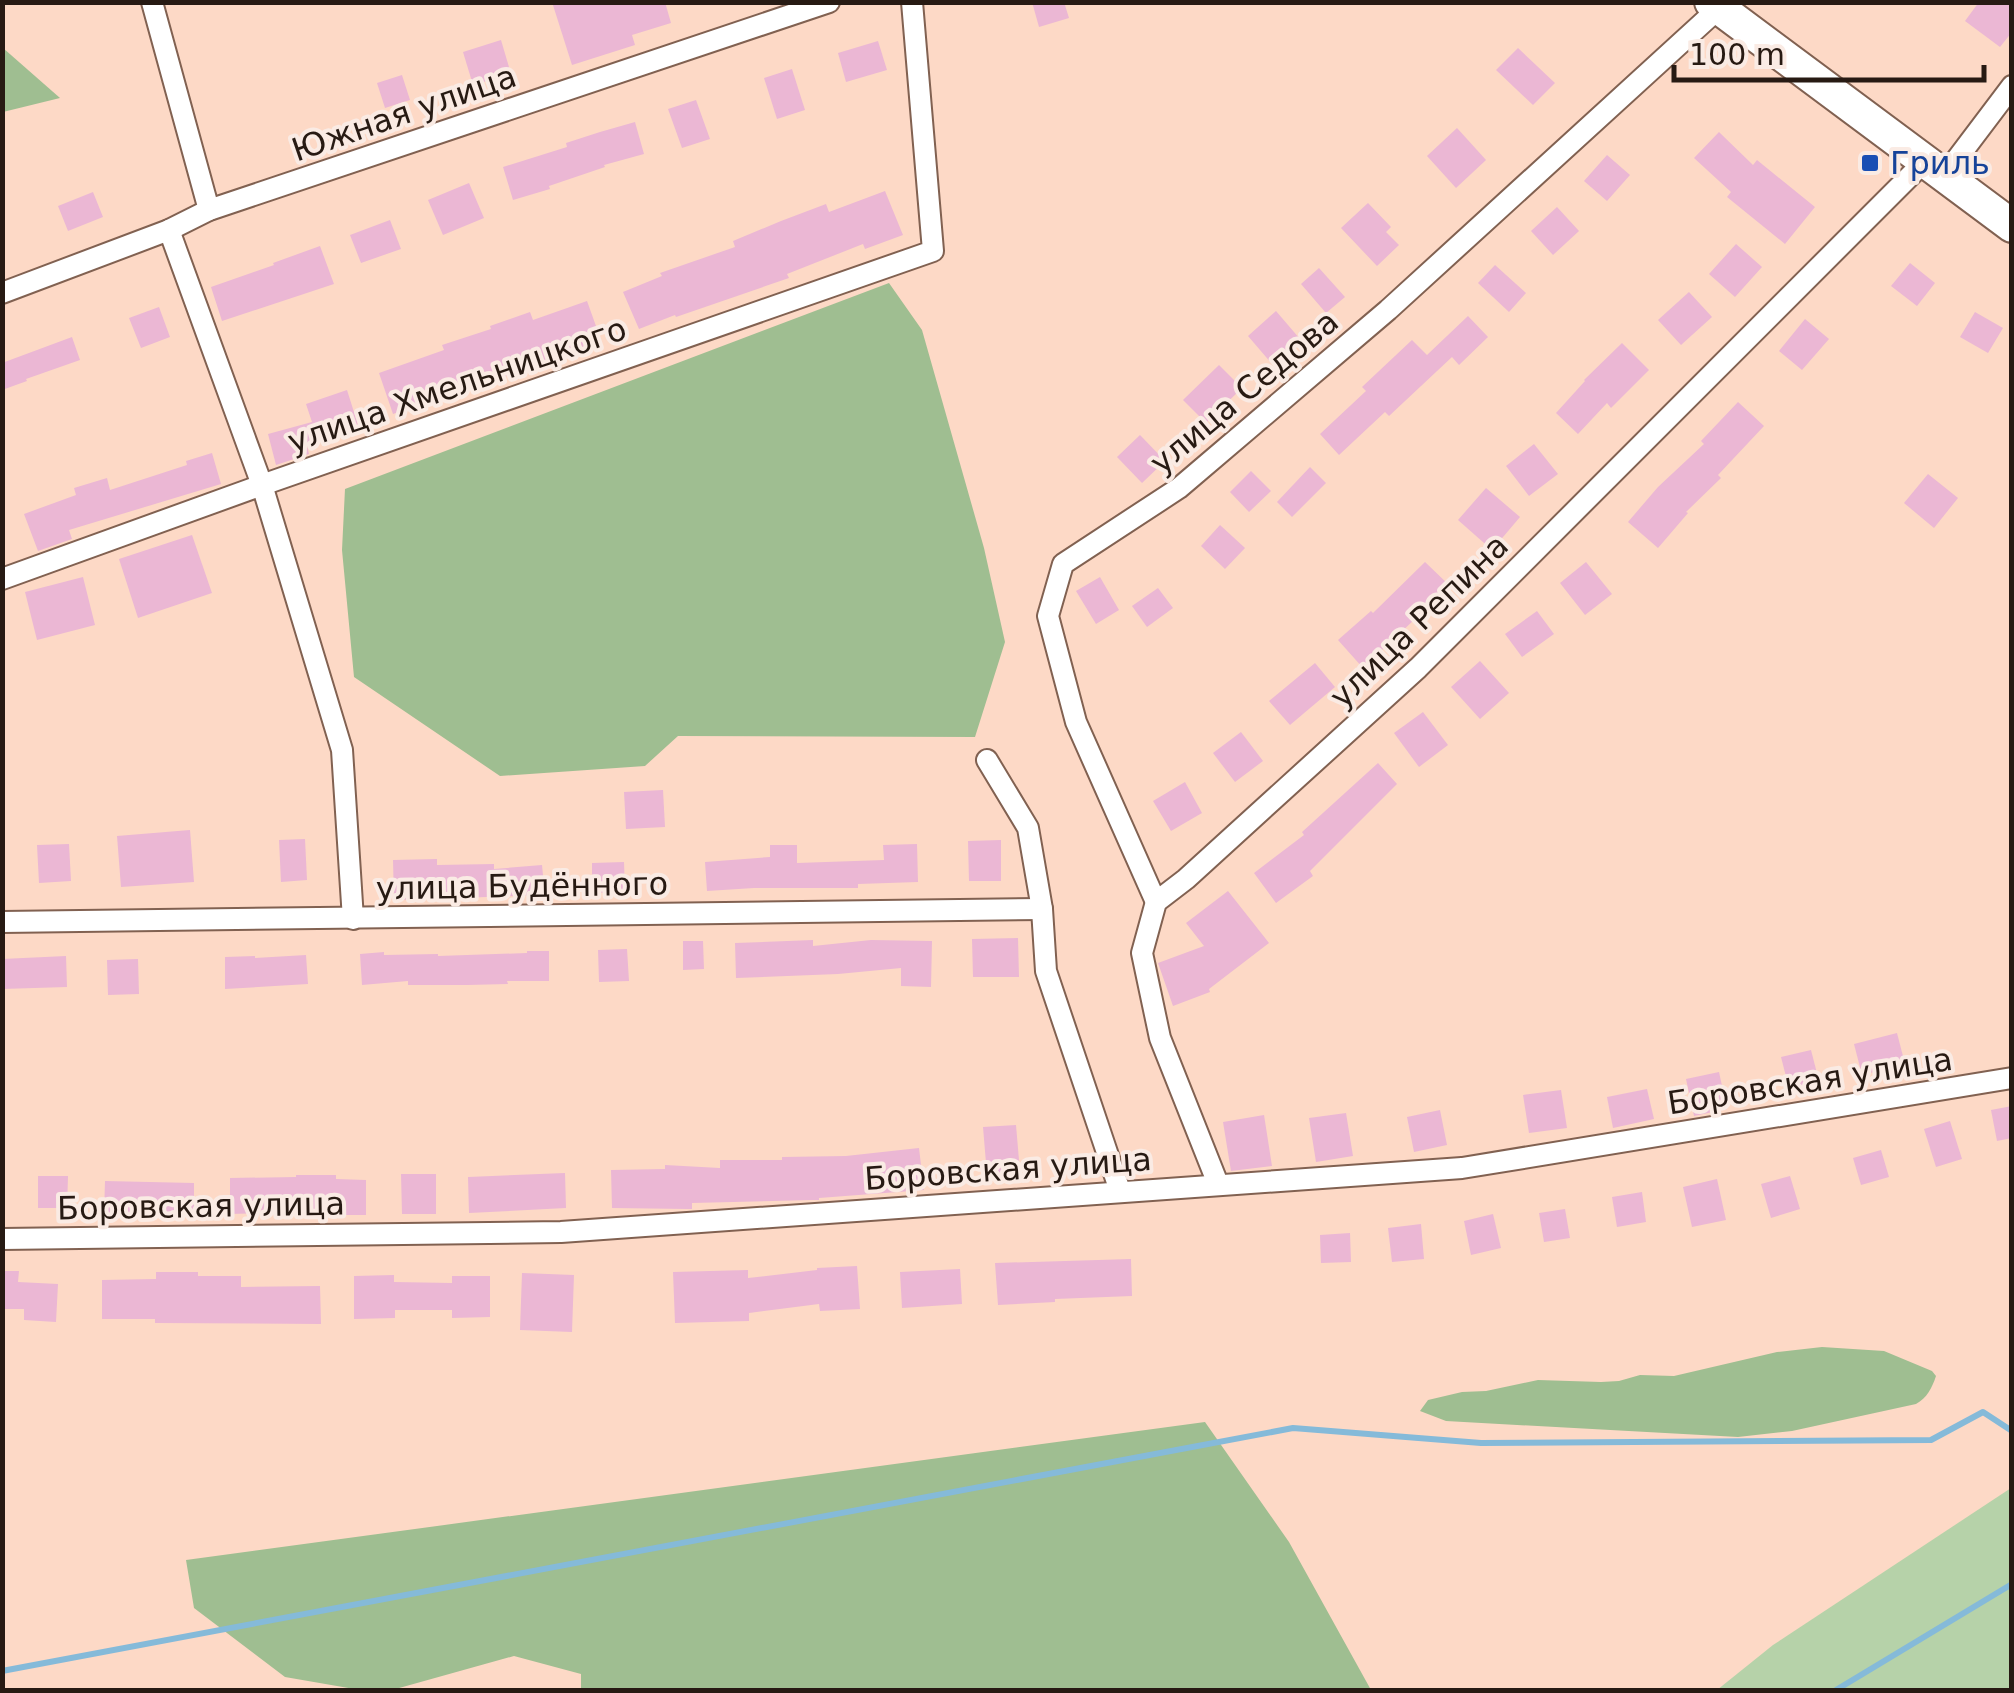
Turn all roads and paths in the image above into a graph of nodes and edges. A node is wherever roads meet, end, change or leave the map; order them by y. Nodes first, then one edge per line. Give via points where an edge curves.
1 (152, 2) edge
2 (829, 2) edge
3 (912, 2) edge
4 (1715, 5) edge
5 (2012, 86) edge
6 (1934, 169) junction
7 (209, 210) junction
8 (2012, 226) edge
9 (169, 230) junction
10 (2, 293) edge
11 (262, 485) junction
12 (2, 579) edge
13 (987, 760) dead end
14 (1156, 902) junction
15 (1042, 909) junction
16 (353, 918) junction
17 (2, 922) edge
18 (2012, 1078) edge
19 (1218, 1184) junction
20 (1120, 1191) junction
21 (2, 1238) edge

1 - 7 street
2 - 7 street, Южная улица
3 - 11 street, улица Хмельницкого via 933,251
4 - 6 main road
4 - 14 street, улица Седова via 1388,310 1179,488 1063,564 1048,616 1076,722
5 - 6 street, улица Репина
6 - 8 main road
6 - 14 street, улица Репина via 1418,668
7 - 9 street, Южная улица
9 - 10 street, Южная улица
9 - 11 street
11 - 12 street, улица Хмельницкого
11 - 16 street via 342,750
13 - 15 street via 1028,828
14 - 19 street via 1142,953 1156,1021
15 - 16 street, улица Будённого
15 - 20 street via 1046,971
16 - 17 street, улица Будённого
18 - 19 street, Боровская улица via 1462,1168
19 - 20 street, Боровская улица
20 - 21 street, Боровская улица via 562,1232

